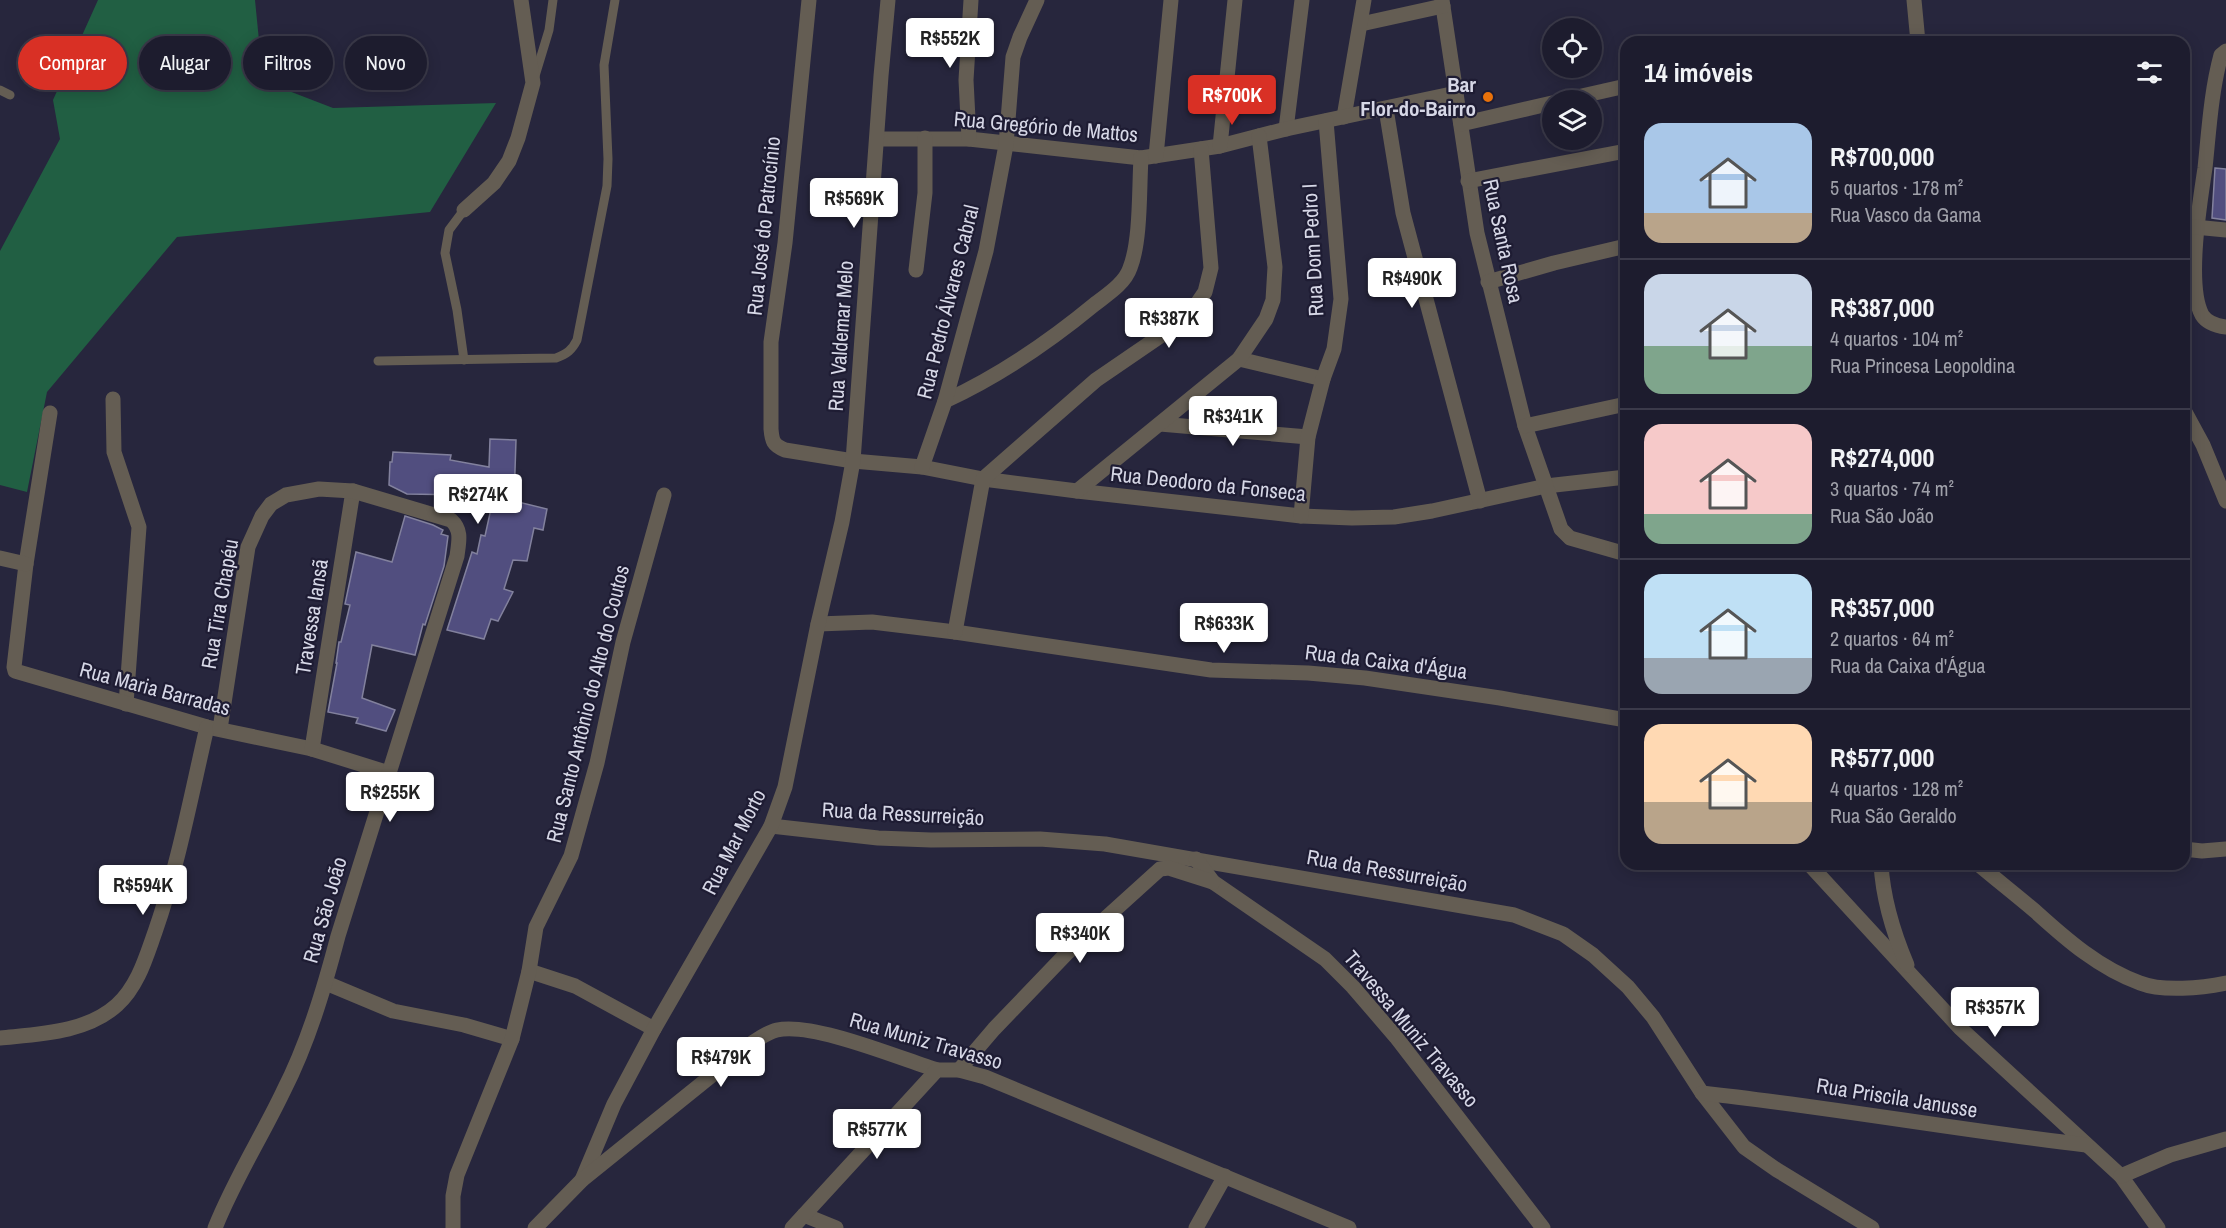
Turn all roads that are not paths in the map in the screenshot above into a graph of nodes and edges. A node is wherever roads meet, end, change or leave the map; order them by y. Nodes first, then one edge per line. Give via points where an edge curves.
1 (521, 0) edge
2 (553, 0) edge
3 (615, 0) edge
4 (809, 0) edge
5 (888, 0) edge
6 (971, 0) edge
7 (1037, 0) edge
8 (1171, 0) edge
9 (1235, 0) edge
10 (1302, 0) edge
11 (1364, 0) edge
12 (1914, 0) edge
13 (1442, 3) edge
14 (1361, 24) junction
15 (1917, 36) edge
16 (2226, 51) edge
17 (533, 83) junction
18 (1620, 87) edge
19 (0, 90) edge
20 (1602, 91) edge
21 (1456, 93) junction
22 (10, 95) dead end
23 (1542, 105) edge
24 (1386, 109) junction
25 (1344, 117) junction
26 (1326, 121) junction
27 (1461, 124) junction
28 (1286, 129) junction
29 (1259, 136) junction
30 (925, 138) junction
31 (877, 139) junction
32 (969, 139) junction
33 (1006, 145) junction
34 (1220, 146) junction
35 (1201, 149) junction
36 (1620, 152) edge
37 (1149, 157) junction
38 (1468, 181) junction
39 (464, 210) joint
40 (2190, 227) edge
41 (2226, 230) edge
42 (1620, 247) edge
43 (916, 270) dead end
44 (1488, 282) junction
45 (2226, 327) edge
46 (1239, 359) junction
47 (464, 360) junction
48 (378, 361) dead end
49 (1323, 379) junction
50 (113, 399) dead end
51 (945, 401) junction
52 (1620, 405) edge
53 (50, 413) dead end
54 (2190, 419) edge
55 (1160, 424) junction
56 (1525, 426) junction
57 (1308, 436) junction
58 (785, 450) joint
59 (853, 461) junction
60 (922, 467) junction
61 (1620, 478) edge
62 (983, 479) junction
63 (1546, 486) junction
64 (353, 491) junction
65 (1077, 491) junction
66 (664, 495) dead end
67 (1480, 501) junction
68 (2226, 501) edge
69 (1301, 516) junction
70 (1620, 552) edge
71 (0, 558) edge
72 (26, 564) junction
73 (818, 624) junction
74 (956, 632) junction
75 (126, 704) junction
76 (1620, 719) edge
77 (213, 728) junction
78 (312, 749) junction
79 (389, 773) junction
80 (771, 826) junction
81 (2226, 849) edge
82 (2190, 850) edge
83 (1196, 859) junction
84 (1815, 870) edge
85 (1882, 870) edge
86 (1985, 870) edge
87 (1213, 882) junction
88 (529, 971) junction
89 (1911, 975) junction
90 (326, 983) junction
91 (2226, 983) edge
92 (654, 1029) junction
93 (0, 1038) edge
94 (512, 1039) junction
95 (937, 1070) junction
96 (959, 1071) junction
97 (1702, 1093) junction
98 (2226, 1139) edge
99 (2086, 1145) junction
100 (1225, 1176) junction
101 (2121, 1176) junction
102 (582, 1180) junction
103 (804, 1215) junction
104 (215, 1228) edge
105 (453, 1228) edge
106 (535, 1228) edge
107 (792, 1228) edge
108 (836, 1228) edge
109 (1196, 1228) edge
110 (1349, 1228) edge
111 (1543, 1228) edge
112 (1872, 1228) edge
113 (2158, 1228) edge

1 - 17 street
2 - 17 lane via 549,30
3 - 47 lane via 604,65 607,186 577,340 572,350 556,358
4 - 58 street, Rua José do Patrocínio via 771,342 772,440
5 - 31 street, Rua Valdemar Melo
6 - 32 street via 966,80
7 - 33 street, Rua Pedro Álvares Cabral via 1013,57
8 - 37 street
9 - 34 street
10 - 28 street
11 - 14 street
12 - 15 street
13 - 14 street
13 - 21 street, Rua Santa Rosa
14 - 25 street
16 - 40 street via 2212,96
17 - 39 street via 509,161 494,183
18 - 20 street
19 - 22 lane
21 - 24 street, Rua Gregório de Mattos
21 - 27 street, Rua Santa Rosa
23 - 27 street
24 - 25 street, Rua Gregório de Mattos
24 - 67 street via 1403,213
25 - 26 street, Rua Gregório de Mattos
26 - 28 street, Rua Gregório de Mattos
26 - 49 street, Rua Dom Pedro I via 1341,299 1334,349
27 - 38 street, Rua Santa Rosa
28 - 29 street, Rua Gregório de Mattos
29 - 34 street, Rua Gregório de Mattos
29 - 46 street via 1275,284 1266,319
30 - 31 street, Rua Gregório de Mattos
30 - 32 street, Rua Gregório de Mattos
30 - 43 street via 925,193
31 - 59 street, Rua Valdemar Melo
32 - 33 street, Rua Gregório de Mattos
33 - 37 street, Rua Gregório de Mattos
33 - 51 street, Rua Pedro Álvares Cabral via 986,251
34 - 35 street, Rua Gregório de Mattos
35 - 37 street, Rua Gregório de Mattos
35 - 62 street via 1211,268 1205,292 1188,317 1096,380
36 - 38 street
37 - 51 street via 1135,252 1130,270 1119,284 1063,331 972,389
38 - 44 street, Rua Santa Rosa
39 - 47 lane via 449,230 445,253
40 - 41 street
40 - 45 street via 2200,310 2208,320
42 - 44 street
44 - 56 street, Rua Santa Rosa
46 - 49 street
46 - 55 street
47 - 48 lane
49 - 57 street, Rua Dom Pedro I
50 - 75 street via 114,452 139,527
51 - 60 street, Rua Pedro Álvares Cabral
52 - 56 street
53 - 72 street, Rua Maria Barradas
54 - 68 street
55 - 57 street
55 - 65 street
56 - 63 street, Rua Santa Rosa
57 - 69 street, Rua Dom Pedro I
58 - 59 street, Rua Deodoro da Fonseca
59 - 60 street, Rua Deodoro da Fonseca
59 - 73 street, Rua Mar Morto
60 - 62 street, Rua Deodoro da Fonseca
61 - 63 street, Rua Deodoro da Fonseca
62 - 65 street, Rua Deodoro da Fonseca
62 - 74 street
63 - 67 street, Rua Deodoro da Fonseca
63 - 70 street, Rua Santa Rosa via 1564,534
64 - 77 street, Rua Tira Chapéu via 319,489 286,495 271,504 262,516 248,547
64 - 78 street, Travessa Iansã
64 - 79 street, Rua São João via 450,520 458,526 460,535 457,556
65 - 69 street, Rua Deodoro da Fonseca
66 - 88 street, Rua Santo Antônio do Alto do Coutos via 623,642 597,762 571,856 536,927
67 - 69 street, Rua Deodoro da Fonseca via 1394,517
71 - 72 street
72 - 75 street, Rua Maria Barradas via 15,671
73 - 74 street, Rua da Caixa d'Água via 872,622
73 - 80 street, Rua Mar Morto via 785,787
74 - 76 street, Rua da Caixa d'Água via 1211,670 1365,678
75 - 77 street, Rua Maria Barradas
77 - 78 street, Rua Maria Barradas
77 - 93 street, Rua Tira Chapéu via 169,891 146,960 133,985 117,1005 90,1023
78 - 79 street, Rua Maria Barradas
79 - 90 street, Rua São João
80 - 83 street, Rua da Ressurreição via 921,840 1040,838
80 - 92 street, Rua Mar Morto
81 - 82 street
83 - 87 street, Travessa Muniz Travasso
83 - 97 street, Rua da Ressurreição via 1514,915 1563,934 1629,987
84 - 89 street
85 - 89 street via 1886,907
86 - 91 street via 2067,940 2116,972 2140,983 2163,987
87 - 96 street via 1169,868 1160,869 1066,954
87 - 111 street, Travessa Muniz Travasso via 1325,959 1353,987
88 - 92 street via 575,986
88 - 94 street, Rua Santo Antônio do Alto do Coutos
89 - 99 street via 1960,1028
90 - 94 street via 393,1011
90 - 104 street, Rua São João via 283,1093
92 - 102 street, Rua Mar Morto via 614,1104
94 - 105 street, Rua Santo Antônio do Alto do Coutos via 457,1175
95 - 96 street, Rua Muniz Travasso
95 - 102 street, Rua Muniz Travasso via 820,1032 774,1030 752,1043
95 - 103 street
96 - 100 street, Rua Muniz Travasso via 985,1077
97 - 99 street, Rua Priscila Janusse
97 - 112 street, Rua da Ressurreição via 1744,1147
98 - 101 street via 2170,1155
99 - 101 street
100 - 109 street
100 - 110 street, Rua Muniz Travasso
101 - 113 street
102 - 106 street, Rua Muniz Travasso
103 - 107 street
103 - 108 street

